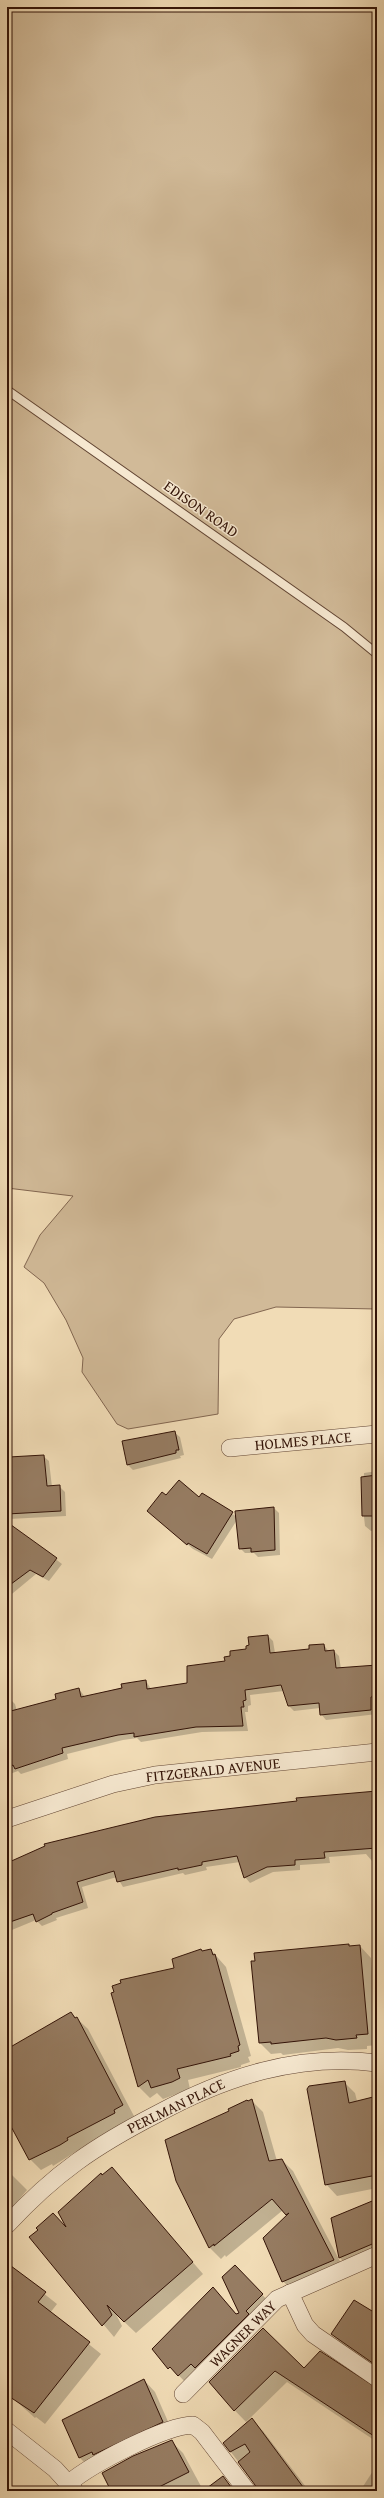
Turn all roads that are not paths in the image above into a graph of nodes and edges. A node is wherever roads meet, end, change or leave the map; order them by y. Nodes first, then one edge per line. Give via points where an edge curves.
1 (7, 390) edge
2 (377, 654) edge
3 (377, 1434) edge
4 (230, 1448) dead end
5 (377, 1752) edge
6 (7, 1819) edge
7 (377, 2063) edge
8 (7, 2224) edge
9 (377, 2255) edge
10 (290, 2293) junction
11 (377, 2378) edge
12 (183, 2394) dead end
13 (7, 2431) edge
14 (72, 2487) edge
15 (247, 2491) edge

1 - 2 lane, EDISON ROAD via 344,627
3 - 4 street, HOLMES PLACE
5 - 6 street, FITZGERALD AVENUE via 155,1775 113,1784
7 - 8 street, PERLMAN PLACE via 322,2061 288,2065 233,2078 199,2091 87,2153 49,2183
9 - 10 street, WAGNER WAY
10 - 11 street via 305,2325 313,2334
10 - 12 street, WAGNER WAY via 267,2308
13 - 14 street
14 - 15 street via 87,2468 176,2428 193,2425 202,2432

